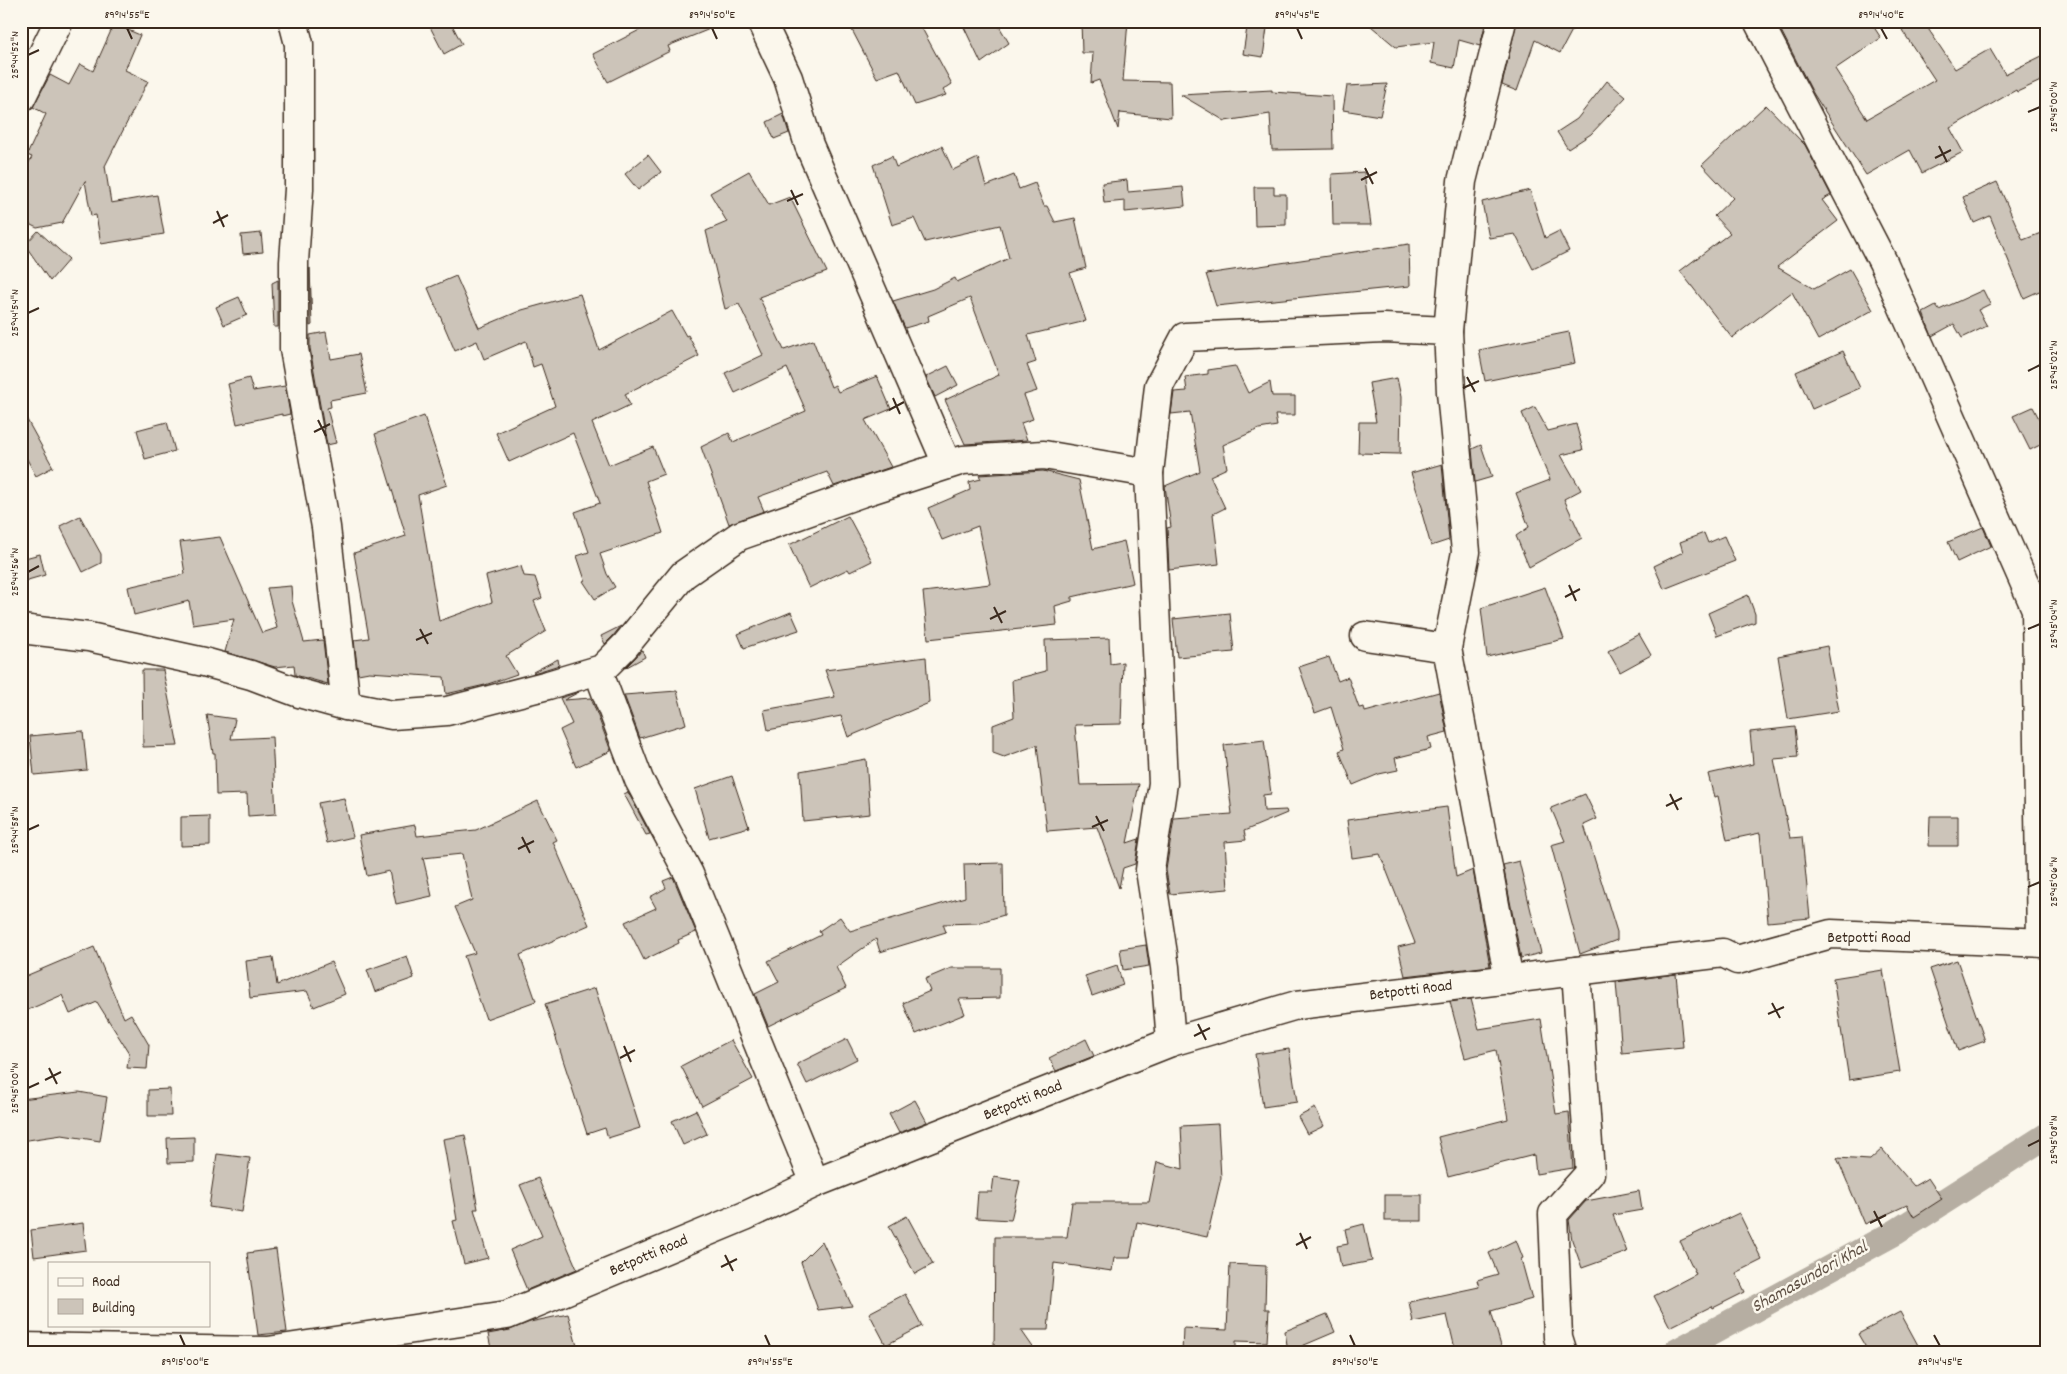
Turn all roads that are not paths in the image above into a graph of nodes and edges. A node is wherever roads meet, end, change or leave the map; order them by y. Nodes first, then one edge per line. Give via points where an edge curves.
1 (59, 21) edge
2 (293, 21) edge
3 (761, 21) edge
4 (1502, 21) edge
5 (1758, 21) edge
6 (21, 98) edge
7 (1448, 331) junction
8 (947, 464) junction
9 (1149, 473) junction
10 (21, 629) edge
11 (1365, 636) dead end
12 (1447, 648) junction
13 (603, 684) dead end
14 (346, 706) junction
15 (2043, 943) edge
16 (1576, 971) junction
17 (1509, 980) junction
18 (1171, 1042) junction
19 (815, 1183) junction
20 (21, 1347) edge
21 (269, 1352) edge
22 (1563, 1353) edge

1 - 6 street
2 - 14 street via 299,44 294,349 326,528
3 - 8 street via 788,78 809,146
4 - 7 street via 1462,181
5 - 15 street via 1883,262 2036,608
7 - 9 street via 1384,328 1185,336 1159,386
7 - 12 street via 1466,552
8 - 9 street via 963,460 1044,455
8 - 14 street via 739,536 683,575 602,669 447,711 392,715
9 - 18 street via 1164,783 1150,870 1165,967
10 - 14 street via 89,637 195,660
11 - 12 street
12 - 17 street
13 - 19 street via 639,780 689,874
15 - 16 street, Betpotti Road via 1831,934 1737,960 1723,953
16 - 17 street, Betpotti Road
16 - 22 street via 1590,1174 1553,1214 1558,1337
17 - 18 street, Betpotti Road via 1297,1005
18 - 19 street, Betpotti Road
19 - 21 street, Betpotti Road via 745,1216 507,1315
20 - 21 street, Betpotti Road

